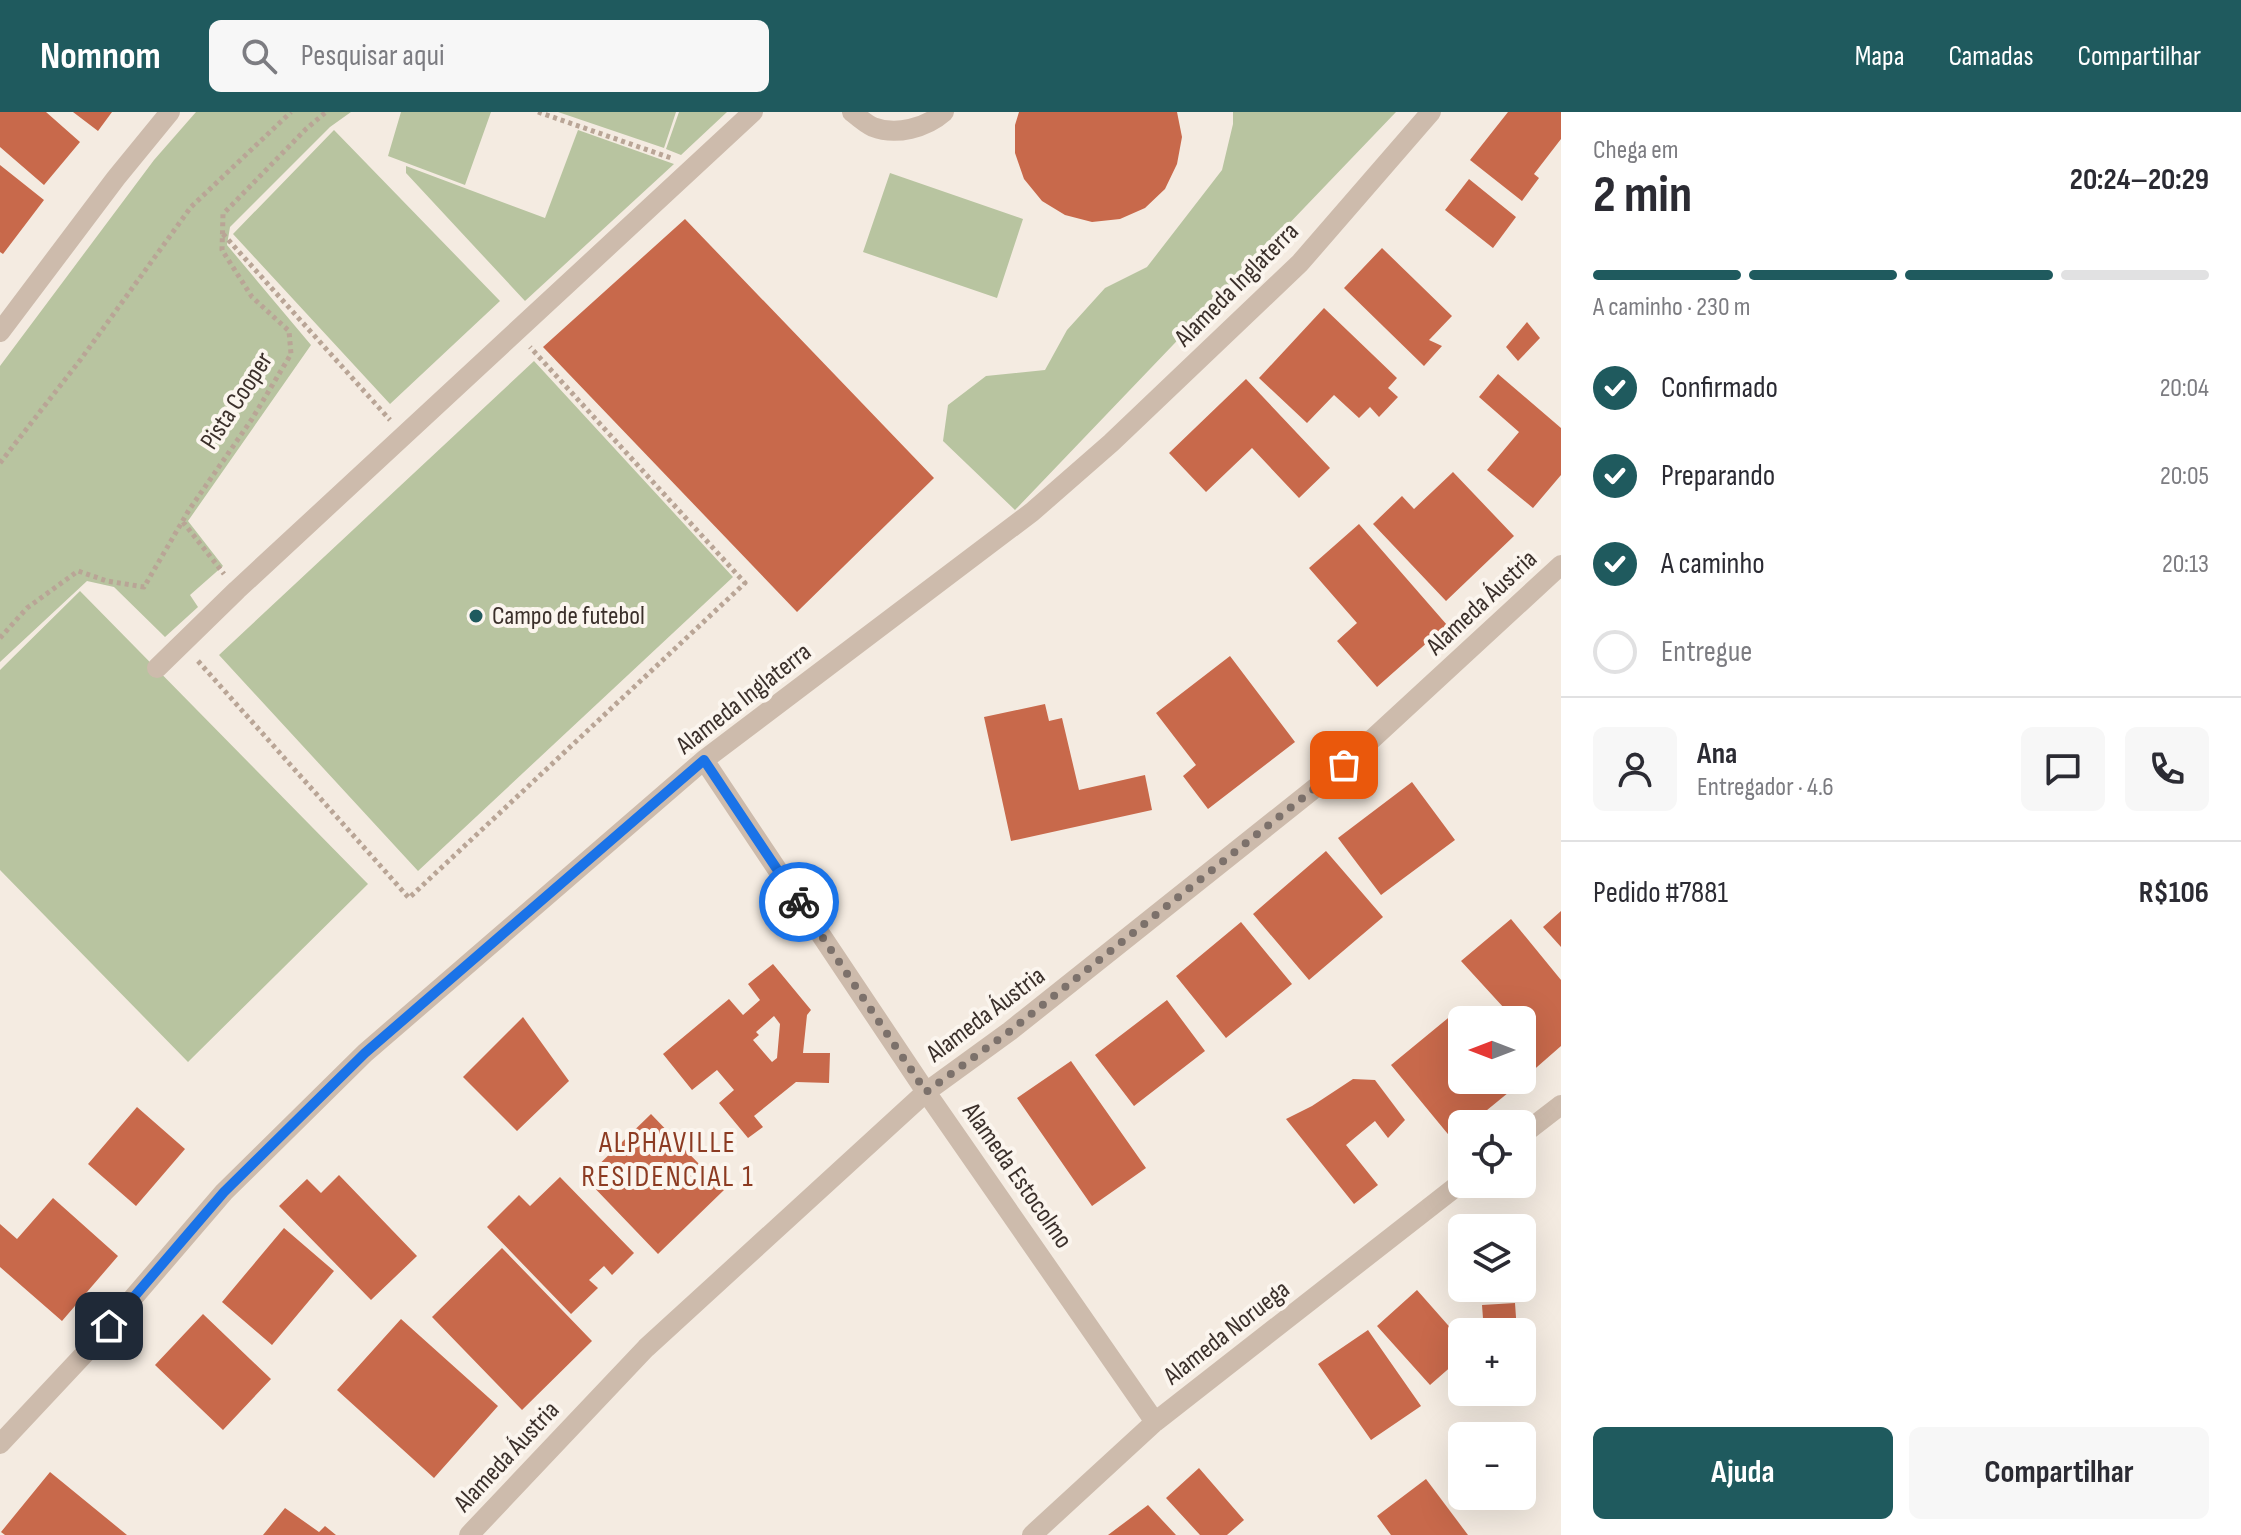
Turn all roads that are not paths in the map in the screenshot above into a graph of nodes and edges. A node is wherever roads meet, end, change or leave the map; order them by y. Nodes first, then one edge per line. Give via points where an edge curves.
1 (170, 112) edge
2 (753, 112) edge
3 (852, 112) edge
4 (944, 112) edge
5 (1431, 112) edge
6 (0, 332) edge
7 (1561, 565) edge
8 (157, 668) dead end
9 (704, 760) junction
10 (926, 1092) junction
11 (1561, 1105) edge
12 (1536, 1124) edge
13 (1448, 1193) edge
14 (1155, 1422) junction
15 (0, 1444) edge
16 (469, 1535) edge
17 (1032, 1535) edge

1 - 6 street
2 - 8 street
3 - 4 street via 872,127 902,131 933,122
5 - 9 street, Alameda Inglaterra via 1300,263 1111,443 1032,512
7 - 10 street, Alameda Áustria via 1344,765
9 - 10 street, Alameda Estocolmo
9 - 15 street, Alameda Inglaterra via 365,1053 224,1192
10 - 14 street, Alameda Estocolmo
10 - 16 street, Alameda Áustria via 646,1348
11 - 12 street
13 - 14 street, Alameda Noruega
14 - 17 street, Alameda Noruega

